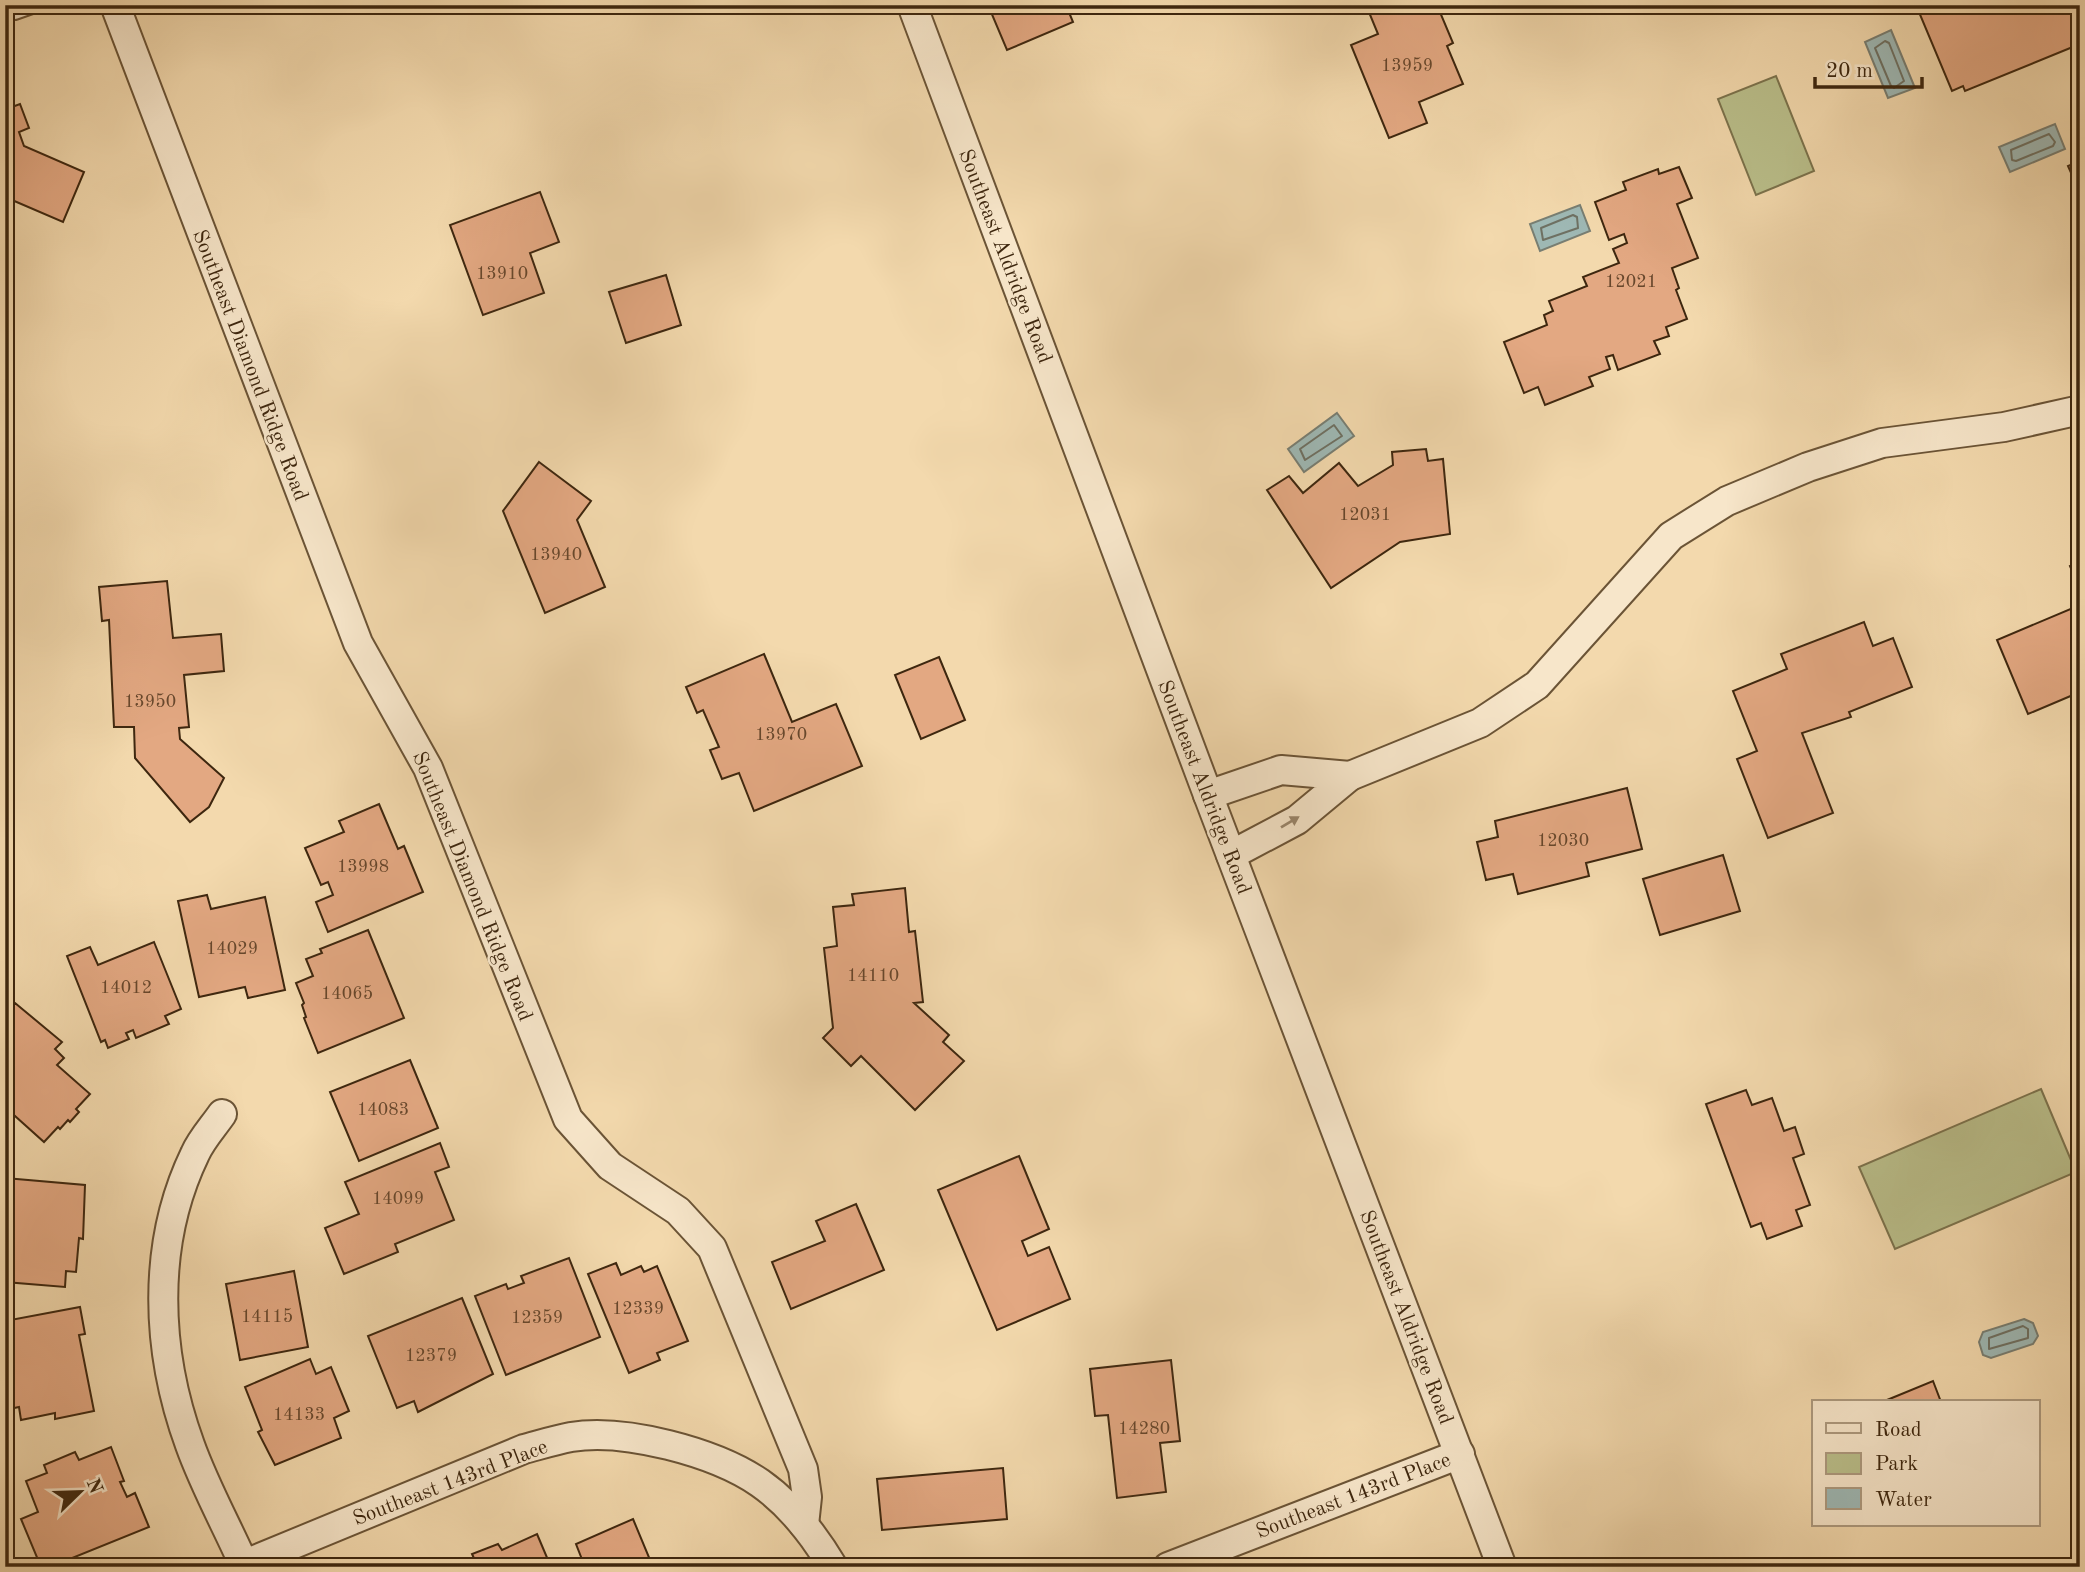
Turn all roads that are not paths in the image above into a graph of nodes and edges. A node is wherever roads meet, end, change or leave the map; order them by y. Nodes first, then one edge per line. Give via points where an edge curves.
1 (35, 5) edge
2 (114, 5) edge
3 (912, 5) edge
4 (15, 12) dead end
5 (2080, 410) edge
6 (1350, 776) junction
7 (1208, 795) junction
8 (1231, 855) junction
9 (222, 1114) dead end
10 (1460, 1454) junction
11 (804, 1525) junction
12 (242, 1566) edge
13 (833, 1567) edge
14 (1168, 1567) edge
15 (1502, 1567) edge

1 - 4 lane
2 - 11 street, Southeast Diamond Ridge Road via 358,643 428,768 568,1119 610,1166 678,1211 712,1248 803,1469
3 - 7 street, Southeast Aldridge Road
5 - 6 street via 1882,443 1727,500 1671,536 1537,685 1480,723
6 - 7 street via 1281,770
8 -> 6 street via 1297,820
7 - 8 street, Southeast Aldridge Road
8 - 10 street, Southeast Aldridge Road
9 - 12 street via 195,1153 175,1209 164,1258 162,1306 170,1375 190,1446
10 - 14 street, Southeast 143rd Place
10 - 15 street, Southeast Aldridge Road
11 - 12 street, Southeast 143rd Place via 760,1483 708,1459 640,1440 572,1437 524,1449
11 - 13 street, Southeast 143rd Place

